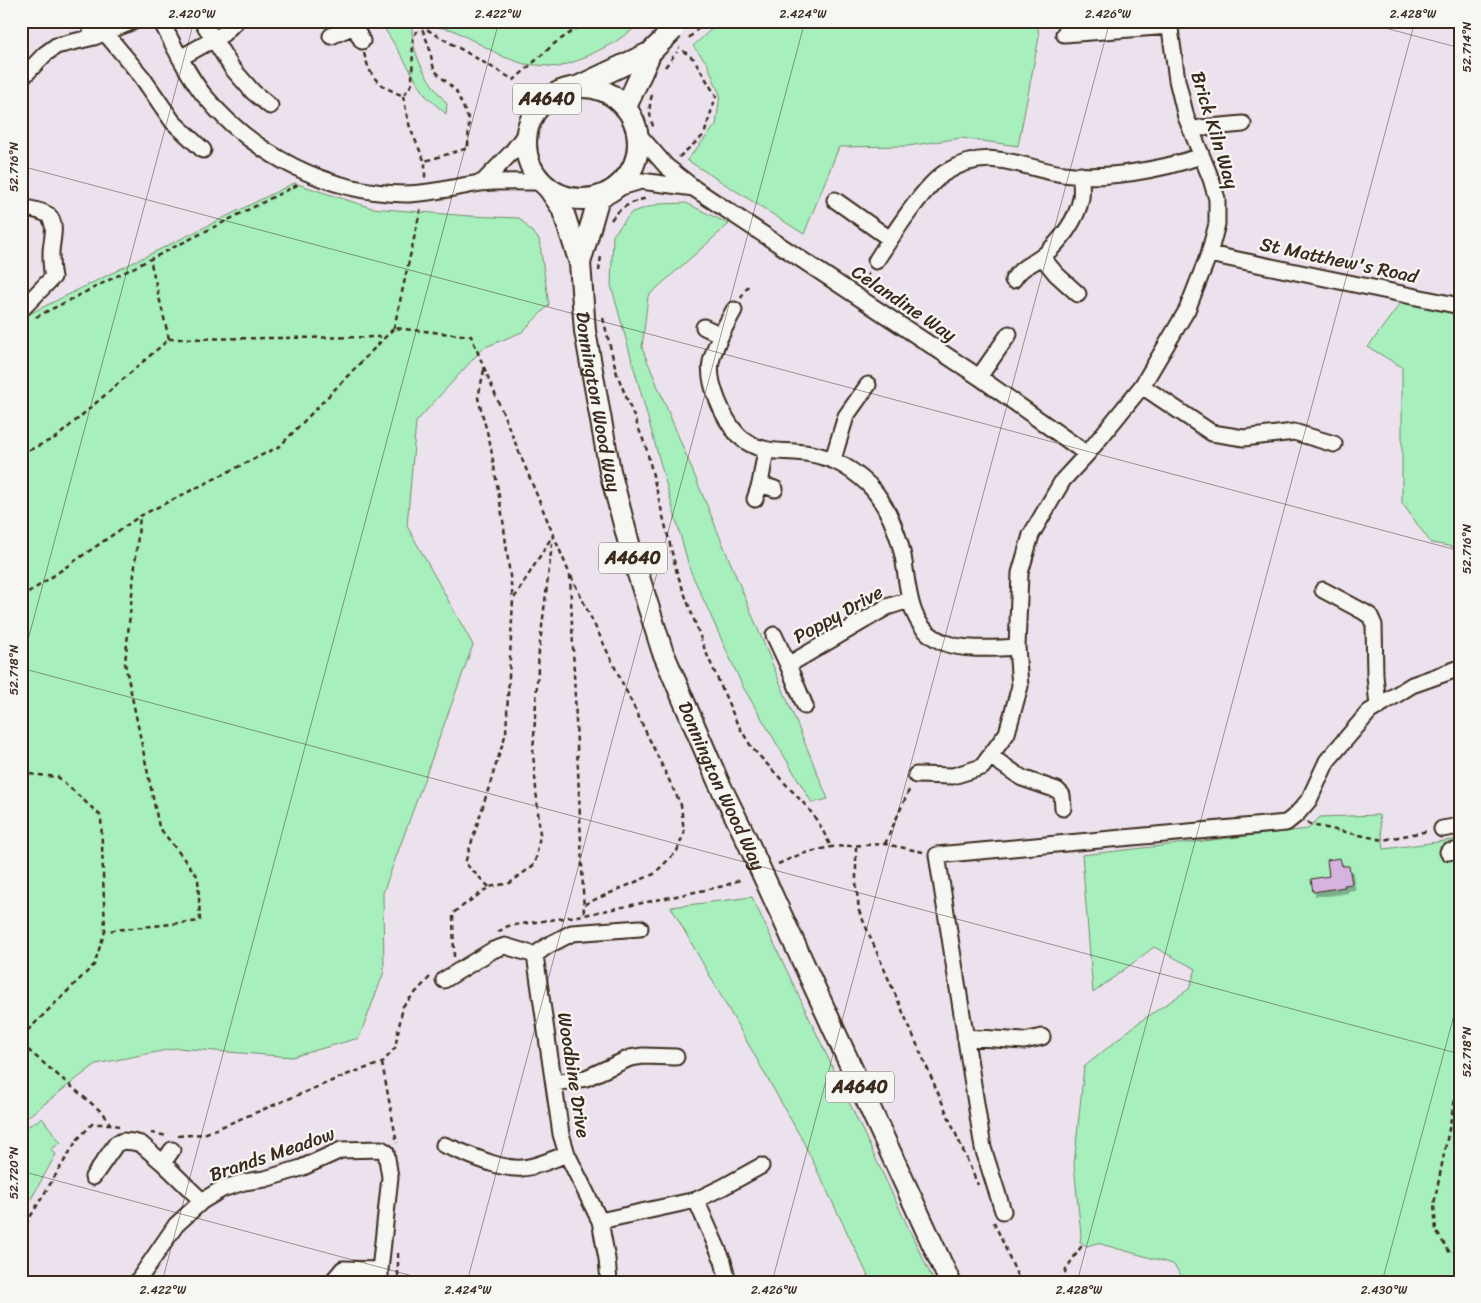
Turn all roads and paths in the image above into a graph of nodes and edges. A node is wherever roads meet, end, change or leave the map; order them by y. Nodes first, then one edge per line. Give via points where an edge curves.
1 (88, 21) edge
2 (134, 21) edge
3 (161, 21) edge
4 (202, 21) edge
5 (236, 21) edge
6 (419, 21) edge
7 (588, 21) edge
8 (643, 21) edge
9 (705, 21) edge
10 (1169, 23) edge
11 (353, 24) edge
12 (421, 26) junction
13 (1086, 27) edge
14 (675, 34) edge
15 (1064, 34) dead end
16 (100, 36) junction
17 (331, 36) dead end
18 (215, 39) junction
19 (362, 41) joint
20 (651, 52) junction
21 (180, 58) junction
22 (21, 79) edge
23 (576, 87) junction
24 (653, 89) dead end
25 (403, 96) junction
26 (270, 106) dead end
27 (626, 107) junction
28 (1243, 124) dead end
29 (1191, 130) junction
30 (527, 132) junction
31 (647, 133) junction
32 (203, 150) dead end
33 (1201, 156) junction
34 (679, 157) dead end
35 (424, 161) junction
36 (1081, 175) junction
37 (314, 177) junction
38 (425, 183) dead end
39 (482, 183) junction
40 (545, 186) junction
41 (618, 188) junction
42 (695, 189) junction
43 (599, 198) junction
44 (651, 198) dead end
45 (835, 200) dead end
46 (422, 202) dead end
47 (21, 207) edge
48 (609, 223) dead end
49 (890, 239) junction
50 (602, 248) dead end
51 (1209, 254) junction
52 (1042, 257) junction
53 (150, 259) junction
54 (876, 261) joint
55 (580, 263) junction
56 (1017, 274) dead end
57 (599, 278) dead end
58 (855, 294) junction
59 (1078, 294) dead end
60 (1460, 306) edge
61 (601, 310) dead end
62 (734, 310) dead end
63 (26, 315) edge
64 (704, 327) dead end
65 (394, 328) junction
66 (1009, 334) dead end
67 (721, 335) junction
68 (385, 337) junction
69 (169, 339) junction
70 (484, 368) junction
71 (978, 377) junction
72 (868, 385) dead end
73 (1142, 386) junction
74 (1334, 444) dead end
75 (766, 450) junction
76 (21, 454) edge
77 (1088, 454) junction
78 (834, 459) junction
79 (775, 488) dead end
80 (140, 516) junction
81 (553, 534) junction
82 (570, 575) junction
83 (1323, 590) dead end
84 (21, 598) edge
85 (513, 600) junction
86 (909, 600) junction
87 (774, 634) dead end
88 (1017, 647) junction
89 (788, 665) junction
90 (1460, 668) edge
91 (805, 706) dead end
92 (1378, 706) junction
93 (990, 756) junction
94 (21, 772) edge
95 (916, 775) joint
96 (1063, 808) dead end
97 (1296, 815) junction
98 (1460, 826) edge
99 (1442, 829) joint
100 (885, 844) junction
101 (831, 847) junction
102 (856, 847) junction
103 (937, 855) junction
104 (777, 864) dead end
105 (742, 879) dead end
106 (489, 887) junction
107 (584, 904) junction
108 (584, 915) junction
109 (640, 928) dead end
110 (105, 931) junction
111 (493, 935) dead end
112 (541, 951) junction
113 (461, 953) dead end
114 (454, 957) junction
115 (449, 960) dead end
116 (437, 979) joint
117 (21, 1037) edge
118 (965, 1037) junction
119 (1042, 1037) dead end
120 (21, 1044) edge
121 (676, 1058) dead end
122 (382, 1063) junction
123 (1460, 1074) edge
124 (554, 1083) junction
125 (110, 1124) junction
126 (126, 1128) dead end
127 (144, 1132) dead end
128 (397, 1138) dead end
129 (444, 1145) dead end
130 (172, 1150) dead end
131 (567, 1154) junction
132 (163, 1163) junction
133 (761, 1166) dead end
134 (94, 1177) dead end
135 (978, 1185) dead end
136 (696, 1200) junction
137 (202, 1201) junction
138 (998, 1216) joint
139 (600, 1221) junction
140 (21, 1232) edge
141 (1083, 1244) dead end
142 (1460, 1251) edge
143 (380, 1276) edge
144 (137, 1282) edge
145 (332, 1282) edge
146 (609, 1282) edge
147 (728, 1282) edge
148 (950, 1282) edge
149 (1020, 1282) edge
150 (1063, 1282) edge

1 - 16 street
2 - 16 street
3 - 21 street
4 - 18 street
5 - 18 street
6 - 12 path
7 - 12 path via 555,43 514,80
8 - 14 path
9 - 14 path
10 - 13 street
10 - 29 street, Brick Kiln Way via 1177,80
11 - 17 street
11 - 19 street
12 - 25 path via 414,37 412,84
12 - 35 path via 430,46 434,70 456,91 469,120 468,148
13 - 15 street
14 - 20 main road, A4640, bridge
14 - 34 path via 716,96 704,135
16 - 22 street via 56,46
16 - 32 street via 142,77 173,122
18 - 21 street
18 - 26 street via 232,68
19 - 25 path via 367,66 380,85
20 - 23 main road, A4640
20 - 27 main road, A4640
21 - 37 street via 202,93 236,128 273,156
23 - 27 main road, A4640 via 595,88 612,95
23 - 30 main road, A4640 via 550,97 535,112
24 - 31 path
25 - 35 path via 410,128
27 - 31 main road, A4640
28 - 29 street
29 - 33 street, Brick Kiln Way
30 - 39 street
30 - 40 main road, A4640 via 526,150 531,167
31 - 41 main road, A4640 via 631,173
31 - 42 street, Celandine Way via 666,166
33 - 36 street via 1179,164 1126,174
33 - 51 street, Brick Kiln Way via 1216,199 1217,224
35 - 38 path
36 - 49 street via 1063,174 1005,159 962,164 945,172 929,188
36 - 52 street via 1081,197 1076,213 1067,229
37 - 39 street via 356,188 403,194
37 - 53 path
39 - 40 street
40 - 43 main road, A4640 via 564,197
40 - 55 main road, Donnington Wood Way / A4640 via 562,208
41 - 42 street, Celandine Way via 641,181
41 - 43 main road, A4640
42 - 58 street, Celandine Way
43 - 55 main road, Donnington Wood Way / A4640
44 - 48 path via 632,202 617,212
45 - 49 street
46 - 65 path
47 - 63 street via 50,216 54,231 51,253 53,276
49 - 54 street
50 - 57 path
51 - 60 street, St Matthew's Road
51 - 73 street, Brick Kiln Way via 1187,310
52 - 56 street
52 - 59 street
53 - 63 path
53 - 69 path
54 - 58 path
55 - 148 main road, Donnington Wood Way / A4640 via 585,330 610,471 662,650 718,781
58 - 71 street, Celandine Way
61 - 101 path via 617,374 646,447 677,573 705,650 737,723 752,748 808,808
62 - 67 street
64 - 67 street
65 - 68 path
65 - 70 path via 471,336
66 - 71 street
67 - 75 street via 711,363 710,379 715,396 738,435
68 - 69 path
68 - 80 path via 280,446
69 - 76 path via 57,437
70 - 81 path
70 - 85 path via 478,398 490,443
71 - 77 street, Celandine Way
72 - 78 street via 846,416
73 - 74 street via 1212,433 1244,438 1294,432
73 - 77 street, Brick Kiln Way
75 - 78 street
75 - 79 street via 757,491
77 - 88 street, Brick Kiln Way via 1063,480 1031,535 1020,573
78 - 86 street via 870,486 888,510 903,555
80 - 84 path
80 - 110 path via 125,663 159,827 198,878 200,921
81 - 82 path
81 - 85 path
81 - 106 path via 539,651 533,753 540,835 535,864 510,883
82 - 107 path
82 - 107 path via 681,805 684,833 677,851 654,874
83 - 92 street via 1364,612 1373,622
85 - 106 path via 506,733 465,863
86 - 88 street via 916,617 929,634 944,643 959,647
86 - 89 street, Poppy Drive via 887,607
87 - 89 street, Poppy Drive
88 - 93 street, Brick Kiln Way via 1020,686 1007,733
89 - 91 street, Poppy Drive
90 - 92 street via 1412,685
92 - 97 street via 1327,761 1309,800
93 - 95 street, Brick Kiln Way via 982,767 953,776
93 - 96 street via 1022,778 1058,790 1062,795
94 - 110 path via 58,777 101,816
95 - 100 path
97 - 99 path via 1312,825 1382,840
97 - 103 street via 1286,823
98 - 99 street
100 - 102 path
100 - 103 path
101 - 102 path
101 - 104 path
102 - 135 path via 859,911
103 - 118 street
105 - 108 path via 724,886
106 - 114 path via 453,913
107 - 108 path
108 - 111 path via 508,926
109 - 112 street via 572,933
110 - 117 path via 94,965
112 - 116 street via 505,946
112 - 124 street, Woodbine Drive
113 - 114 path
114 - 115 path
116 - 122 path via 403,1006 395,1048
118 - 119 street via 1024,1041
118 - 138 street
120 - 125 path via 104,1114
121 - 124 street via 630,1058 586,1078
122 - 127 path via 204,1134 171,1137
122 - 128 path
123 - 142 path via 1434,1204 1436,1231 1450,1253
124 - 131 street, Woodbine Drive via 560,1134
125 - 126 path
125 - 140 path via 92,1124 77,1140
129 - 131 street via 508,1167 522,1168
130 - 132 street
131 - 139 street, Woodbine Drive
132 - 134 street, Brands Meadow via 141,1144 123,1141 116,1144
132 - 137 street, Brands Meadow
133 - 136 street
136 - 139 street
136 - 147 street via 723,1261
137 - 143 street, Brands Meadow via 222,1189 301,1168 341,1150 381,1149 386,1152 390,1177
137 - 144 street, Brands Meadow via 176,1225
138 - 149 path
139 - 146 street, Woodbine Drive
141 - 150 path via 1066,1269
143 - 145 street, Brands Meadow via 343,1270

